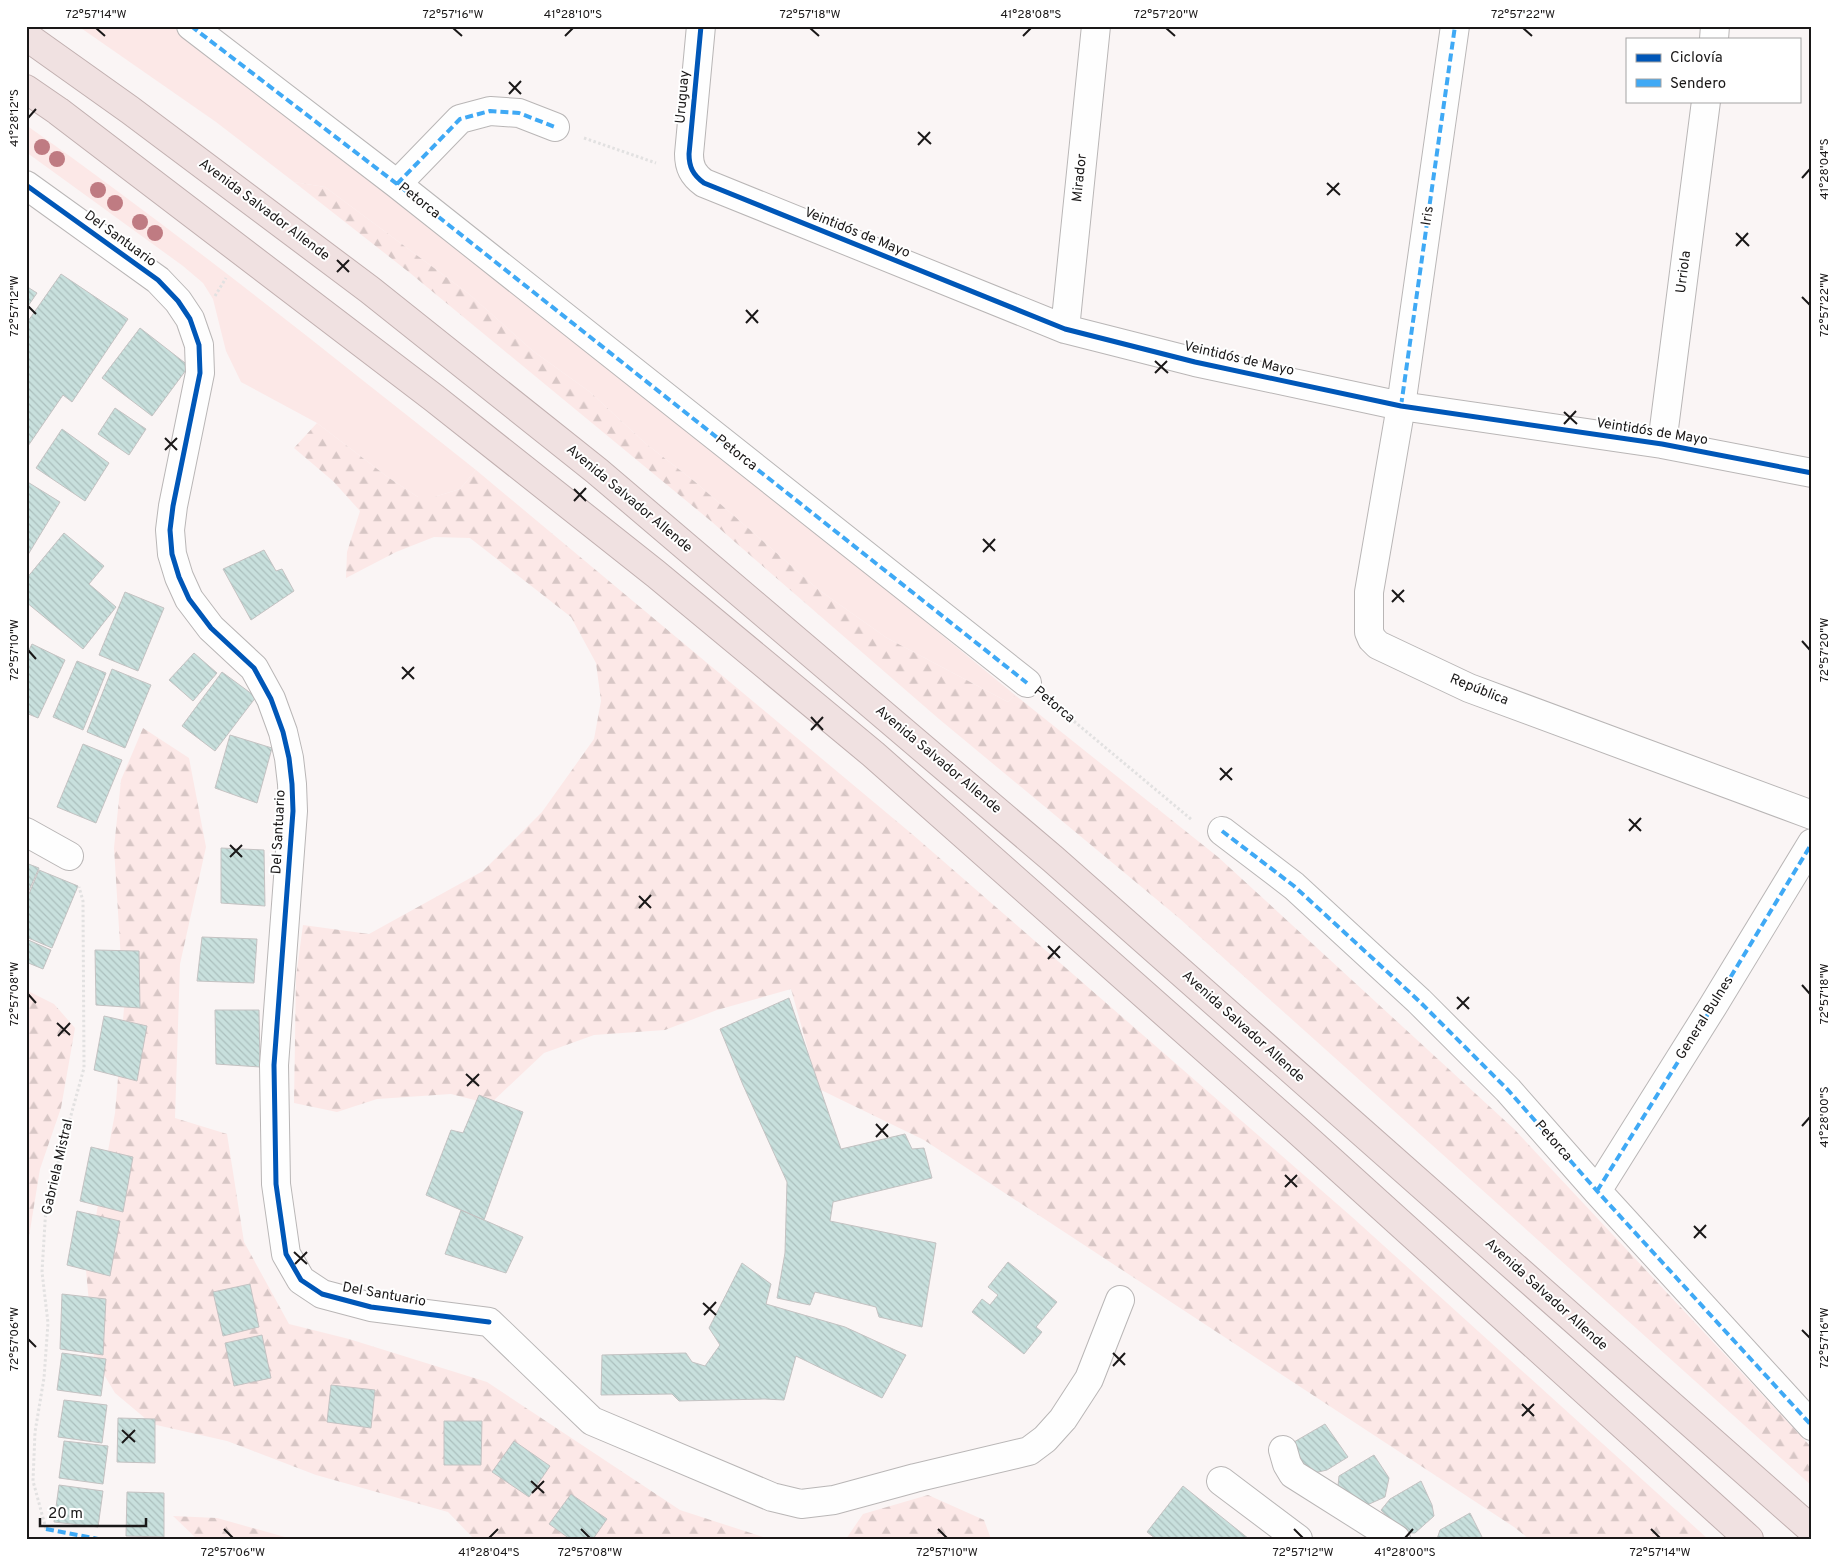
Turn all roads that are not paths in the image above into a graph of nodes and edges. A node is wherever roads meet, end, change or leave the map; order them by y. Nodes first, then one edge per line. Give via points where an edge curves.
1 (191, 26) edge
2 (700, 26) edge
3 (1096, 26) edge
4 (1455, 26) edge
5 (26, 36) edge
6 (26, 89) edge
7 (1706, 102) edge
8 (556, 127) road end
9 (694, 173) joint
10 (397, 184) junction
11 (26, 185) edge
12 (1065, 329) junction
13 (1402, 406) junction
14 (1662, 444) junction
15 (1812, 473) edge
16 (1027, 683) road end
17 (1812, 815) edge
18 (26, 832) edge
19 (1222, 832) dead end
20 (1812, 844) edge
21 (69, 856) road end
22 (1597, 1191) junction
23 (1120, 1300) dead end
24 (1812, 1426) edge
25 (1283, 1450) dead end
26 (1221, 1481) dead end
27 (1812, 1530) edge
28 (1298, 1539) edge
29 (1396, 1539) edge
30 (1749, 1539) edge

1 - 10 street, Petorca
2 - 9 street, Uruguay via 689,154
3 - 12 street, Mirador
4 - 13 street, Iris
5 - 27 highway, Avenida Salvador Allende via 338,266 597,471 1054,859
6 - 30 highway via 434,398 656,574 873,754 1289,1123
7 - 14 street, Urriola
8 - 10 street via 519,113 490,111 460,118
9 - 12 street, Veintidós de Mayo via 704,183
10 - 16 street, Petorca
11 - 23 street, Del Santuario via 158,280 190,319 199,346 200,373 173,506 172,554 178,578 189,599 212,628 254,668 271,699 289,758 293,811 274,1065 276,1184 286,1254 301,1280 322,1294 371,1307 489,1322 592,1421 772,1497 801,1504 834,1500 1030,1451 1045,1440 1062,1419 1089,1378
12 - 13 street, Veintidós de Mayo via 1196,362
13 - 14 street, Veintidós de Mayo
13 - 17 street, República via 1369,592 1369,632 1378,645 1469,688
14 - 15 street, Veintidós de Mayo
18 - 21 street
19 - 22 street, Petorca via 1294,886 1419,1001 1508,1090
20 - 22 street, General Bulnes
22 - 24 street, Petorca
25 - 29 street via 1293,1474
26 - 28 street

